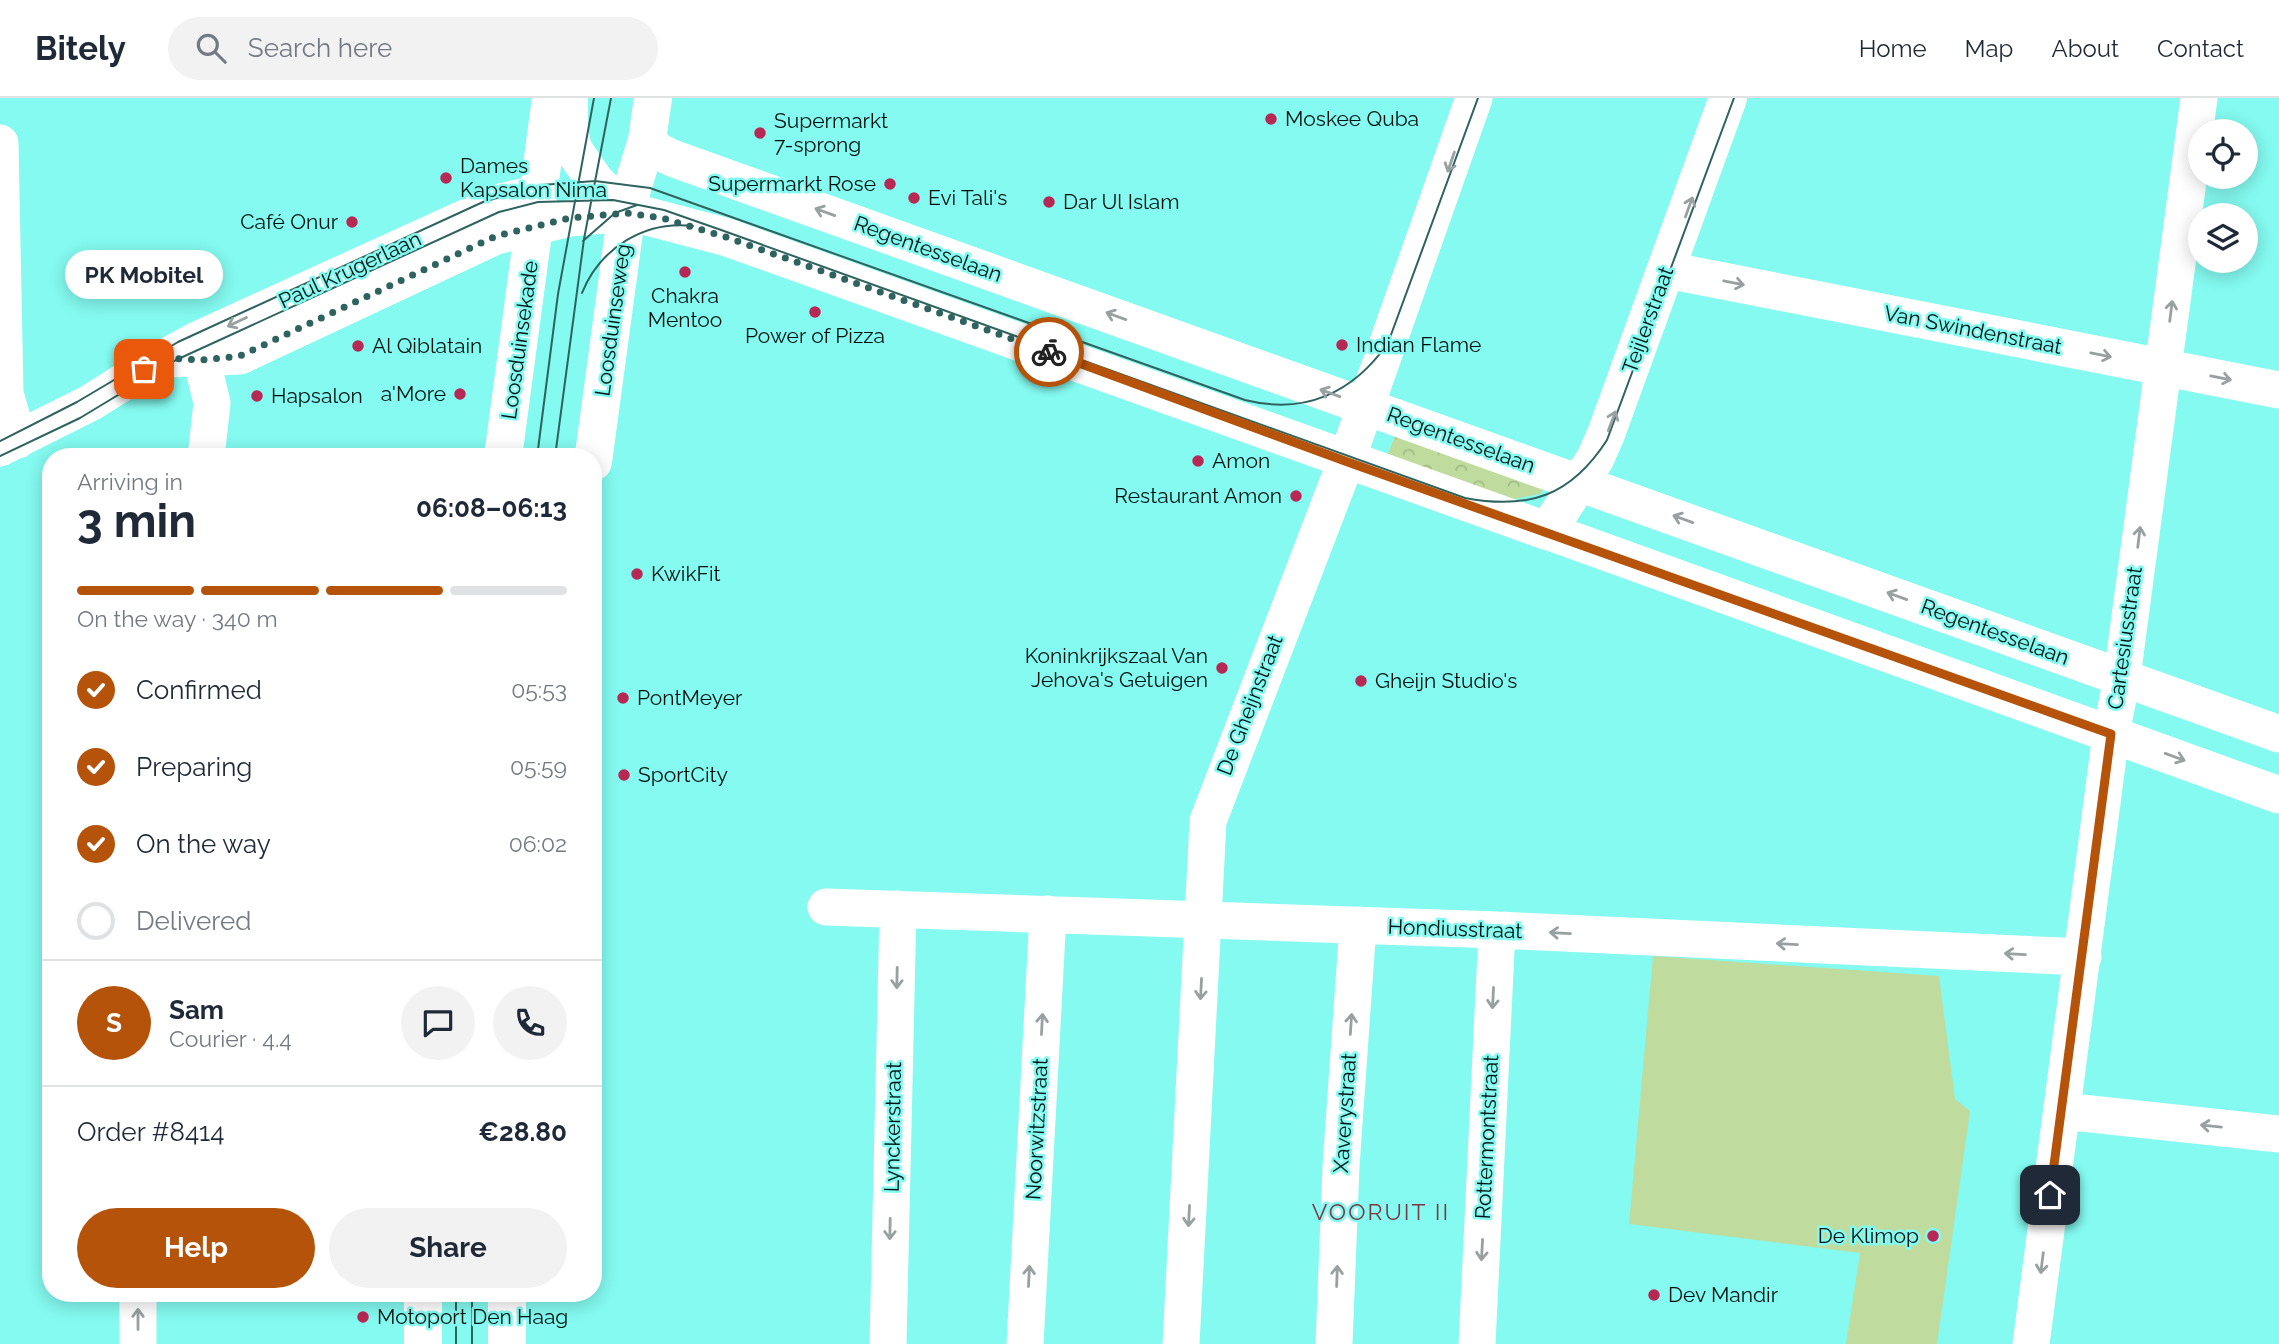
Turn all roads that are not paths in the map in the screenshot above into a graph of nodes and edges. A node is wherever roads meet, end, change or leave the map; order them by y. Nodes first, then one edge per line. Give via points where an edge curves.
1 (551, 98) edge
2 (569, 98) edge
3 (653, 98) edge
4 (1474, 98) edge
5 (1728, 98) edge
6 (2199, 98) edge
7 (647, 140) junction
8 (0, 143) edge
9 (538, 209) junction
10 (627, 213) junction
11 (1667, 270) junction
12 (200, 350) junction
13 (2163, 367) junction
14 (2279, 390) edge
15 (1365, 405) junction
16 (9, 444) edge
17 (207, 448) edge
18 (504, 448) edge
19 (595, 448) edge
20 (1345, 461) junction
21 (1580, 482) junction
22 (1547, 531) junction
23 (2122, 677) junction
24 (2111, 734) junction
25 (2279, 734) edge
26 (2279, 795) edge
27 (827, 907) dead end
28 (898, 909) junction
29 (1048, 914) junction
30 (1203, 920) junction
31 (1358, 925) junction
32 (1497, 930) junction
33 (2083, 957) junction
34 (2063, 1111) junction
35 (2279, 1134) edge
36 (138, 1302) edge
37 (423, 1302) edge
38 (507, 1302) edge
39 (138, 1344) edge
40 (423, 1344) edge
41 (507, 1344) edge
42 (888, 1344) edge
43 (1026, 1344) edge
44 (1181, 1344) edge
45 (1334, 1344) edge
46 (1477, 1344) edge
47 (2031, 1344) edge

1 - 9 street, Loosduinsekade
2 - 10 street via 573,149 595,181
3 - 7 street, Loosduinseweg
4 -> 15 street, De Gheijnstraat
11 -> 5 street, Teijlerstraat
13 -> 6 street, Cartesiusstraat
7 - 10 street, Loosduinseweg
15 -> 7 street, Regentesselaan via 672,158
8 - 16 street
9 - 10 street
9 - 12 street, Paul Krugerlaan via 500,202
9 - 18 street, Loosduinsekade
10 - 19 street, Loosduinseweg
10 - 20 street via 689,225 757,247
11 -> 13 street, Van Swindenstraat
21 -> 11 street, Teijlerstraat via 1606,434
12 - 16 street, Paul Krugerlaan via 163,358 90,403
12 - 17 street via 212,403
13 -> 14 street, Van Swindenstraat
23 -> 13 street, Cartesiusstraat
15 - 20 street, De Gheijnstraat
15 - 21 street, Regentesselaan
20 - 22 street
20 - 30 street, De Gheijnstraat via 1217,792 1205,845
21 - 22 street, Teijlerstraat
23 -> 21 street, Regentesselaan
22 - 24 street
23 - 24 street, Cartesiusstraat
23 - 25 street, Regentesselaan
24 -> 26 street
24 - 33 street, Cartesiusstraat
27 - 28 street, Hondiusstraat
28 - 29 street, Hondiusstraat
28 -> 42 street, Lynckerstraat
29 - 30 street, Hondiusstraat
43 -> 29 street, Noorwitzstraat
30 - 31 street, Hondiusstraat
30 -> 44 street, De Gheijnstraat
31 - 32 street, Hondiusstraat
45 -> 31 street, Xaverystraat
33 -> 32 street, Hondiusstraat
32 -> 46 street, Rottermontstraat
33 - 34 street, Cartesiusstraat
35 -> 34 street
34 -> 47 street, Cartesiusstraat
39 -> 36 street
37 - 40 street
38 - 41 street

